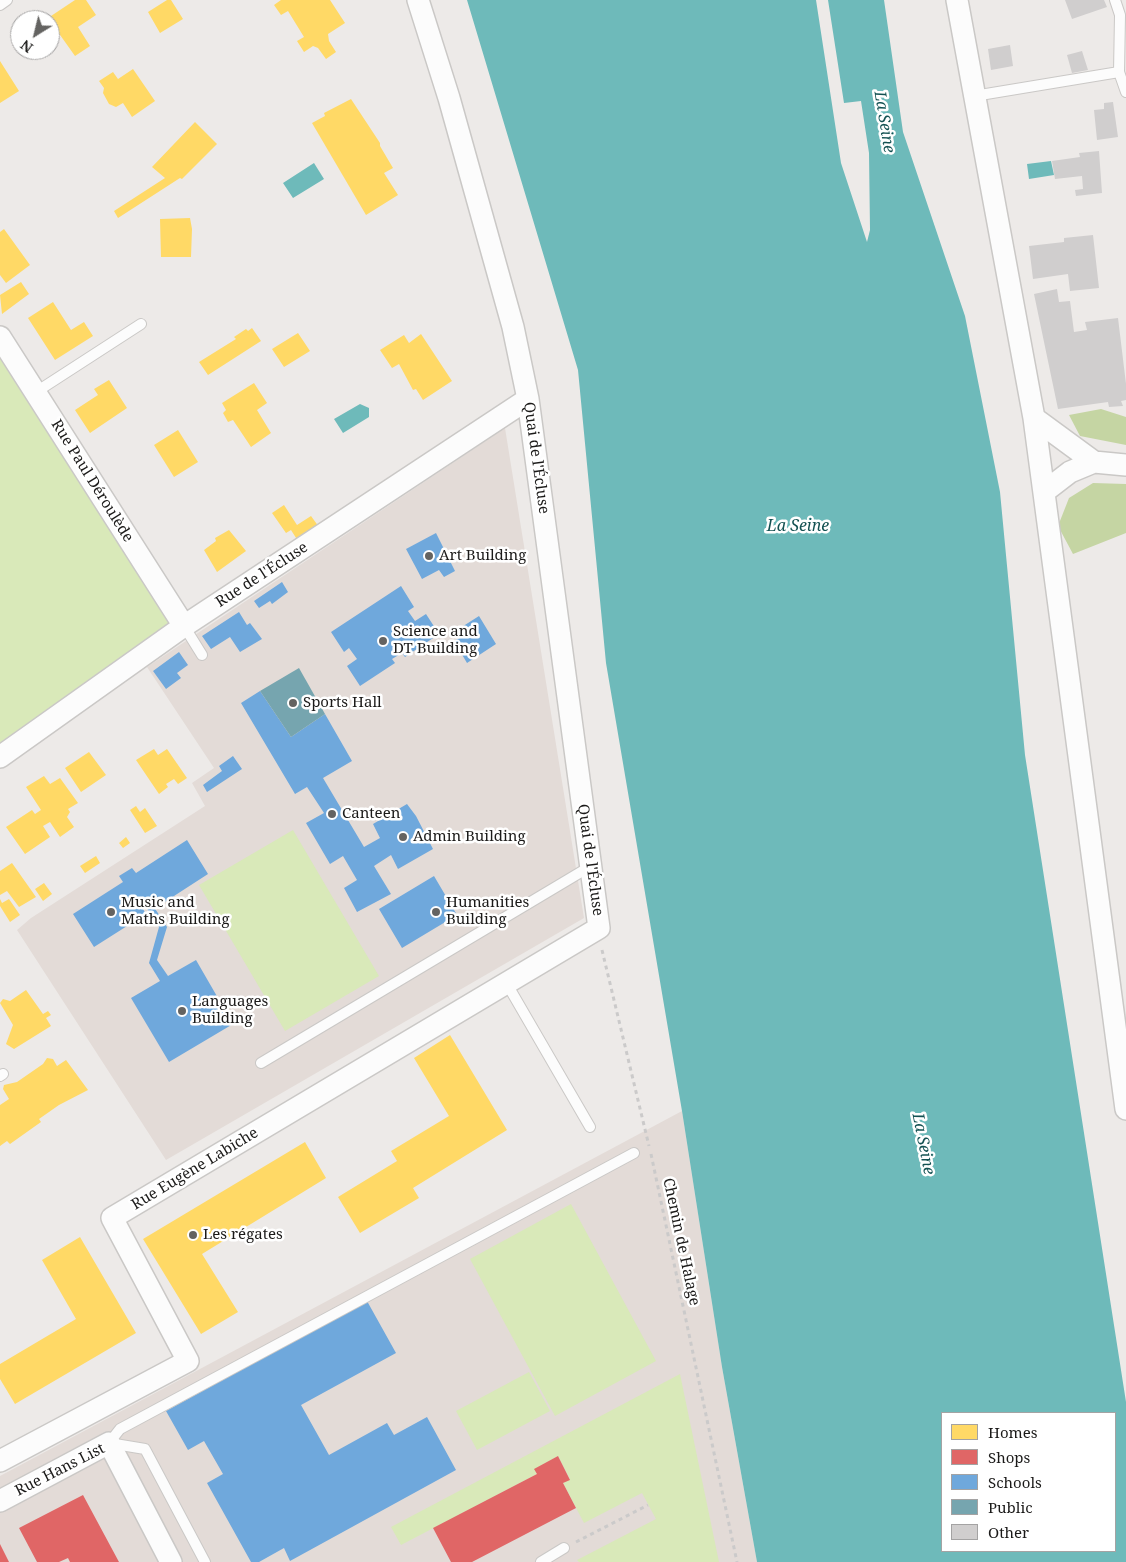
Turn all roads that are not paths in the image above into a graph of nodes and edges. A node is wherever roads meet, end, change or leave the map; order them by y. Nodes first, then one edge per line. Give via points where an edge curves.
1 (7, 0) edge
2 (418, 0) edge
3 (957, 0) edge
4 (1115, 0) edge
5 (0, 5) edge
6 (1119, 72) junction
7 (1126, 92) edge
8 (974, 96) junction
9 (142, 324) dead end
10 (0, 337) edge
11 (36, 392) junction
12 (528, 399) junction
13 (1034, 418) junction
14 (1094, 462) junction
15 (1126, 465) edge
16 (1044, 492) junction
17 (184, 626) junction
18 (202, 655) dead end
19 (0, 758) edge
20 (591, 866) junction
21 (599, 928) joint
22 (507, 984) junction
23 (261, 1063) dead end
24 (1126, 1109) edge
25 (590, 1127) dead end
26 (634, 1153) dead end
27 (109, 1443) junction
28 (0, 1461) edge
29 (0, 1501) edge
30 (564, 1548) road end
31 (171, 1562) edge
32 (206, 1562) edge
33 (541, 1562) edge

1 - 5 lane
2 - 12 street, Quai de l'Écluse via 513,327
3 - 8 street
4 - 6 lane via 1120,15
6 - 7 lane
6 - 8 lane
8 - 13 street
9 - 11 lane
10 - 11 street, Rue Paul Déroulède
11 - 17 street, Rue Paul Déroulède
12 - 17 street, Rue de l'Écluse
12 - 20 street, Quai de l'Écluse
13 - 14 street
13 - 16 street
14 - 15 street
14 - 16 street via 1070,472
16 - 24 street
17 - 18 lane
17 - 19 street, Rue de l'Écluse
20 - 21 street, Quai de l'Écluse
20 - 23 lane
21 - 22 street, Rue Eugène Labiche
22 - 25 lane
22 - 28 street, Rue Eugène Labiche via 112,1218 188,1362
26 - 27 lane via 120,1429
27 - 29 street, Rue Hans List
27 - 31 street, Rue Hans List
27 - 32 lane via 145,1449
30 - 33 lane

